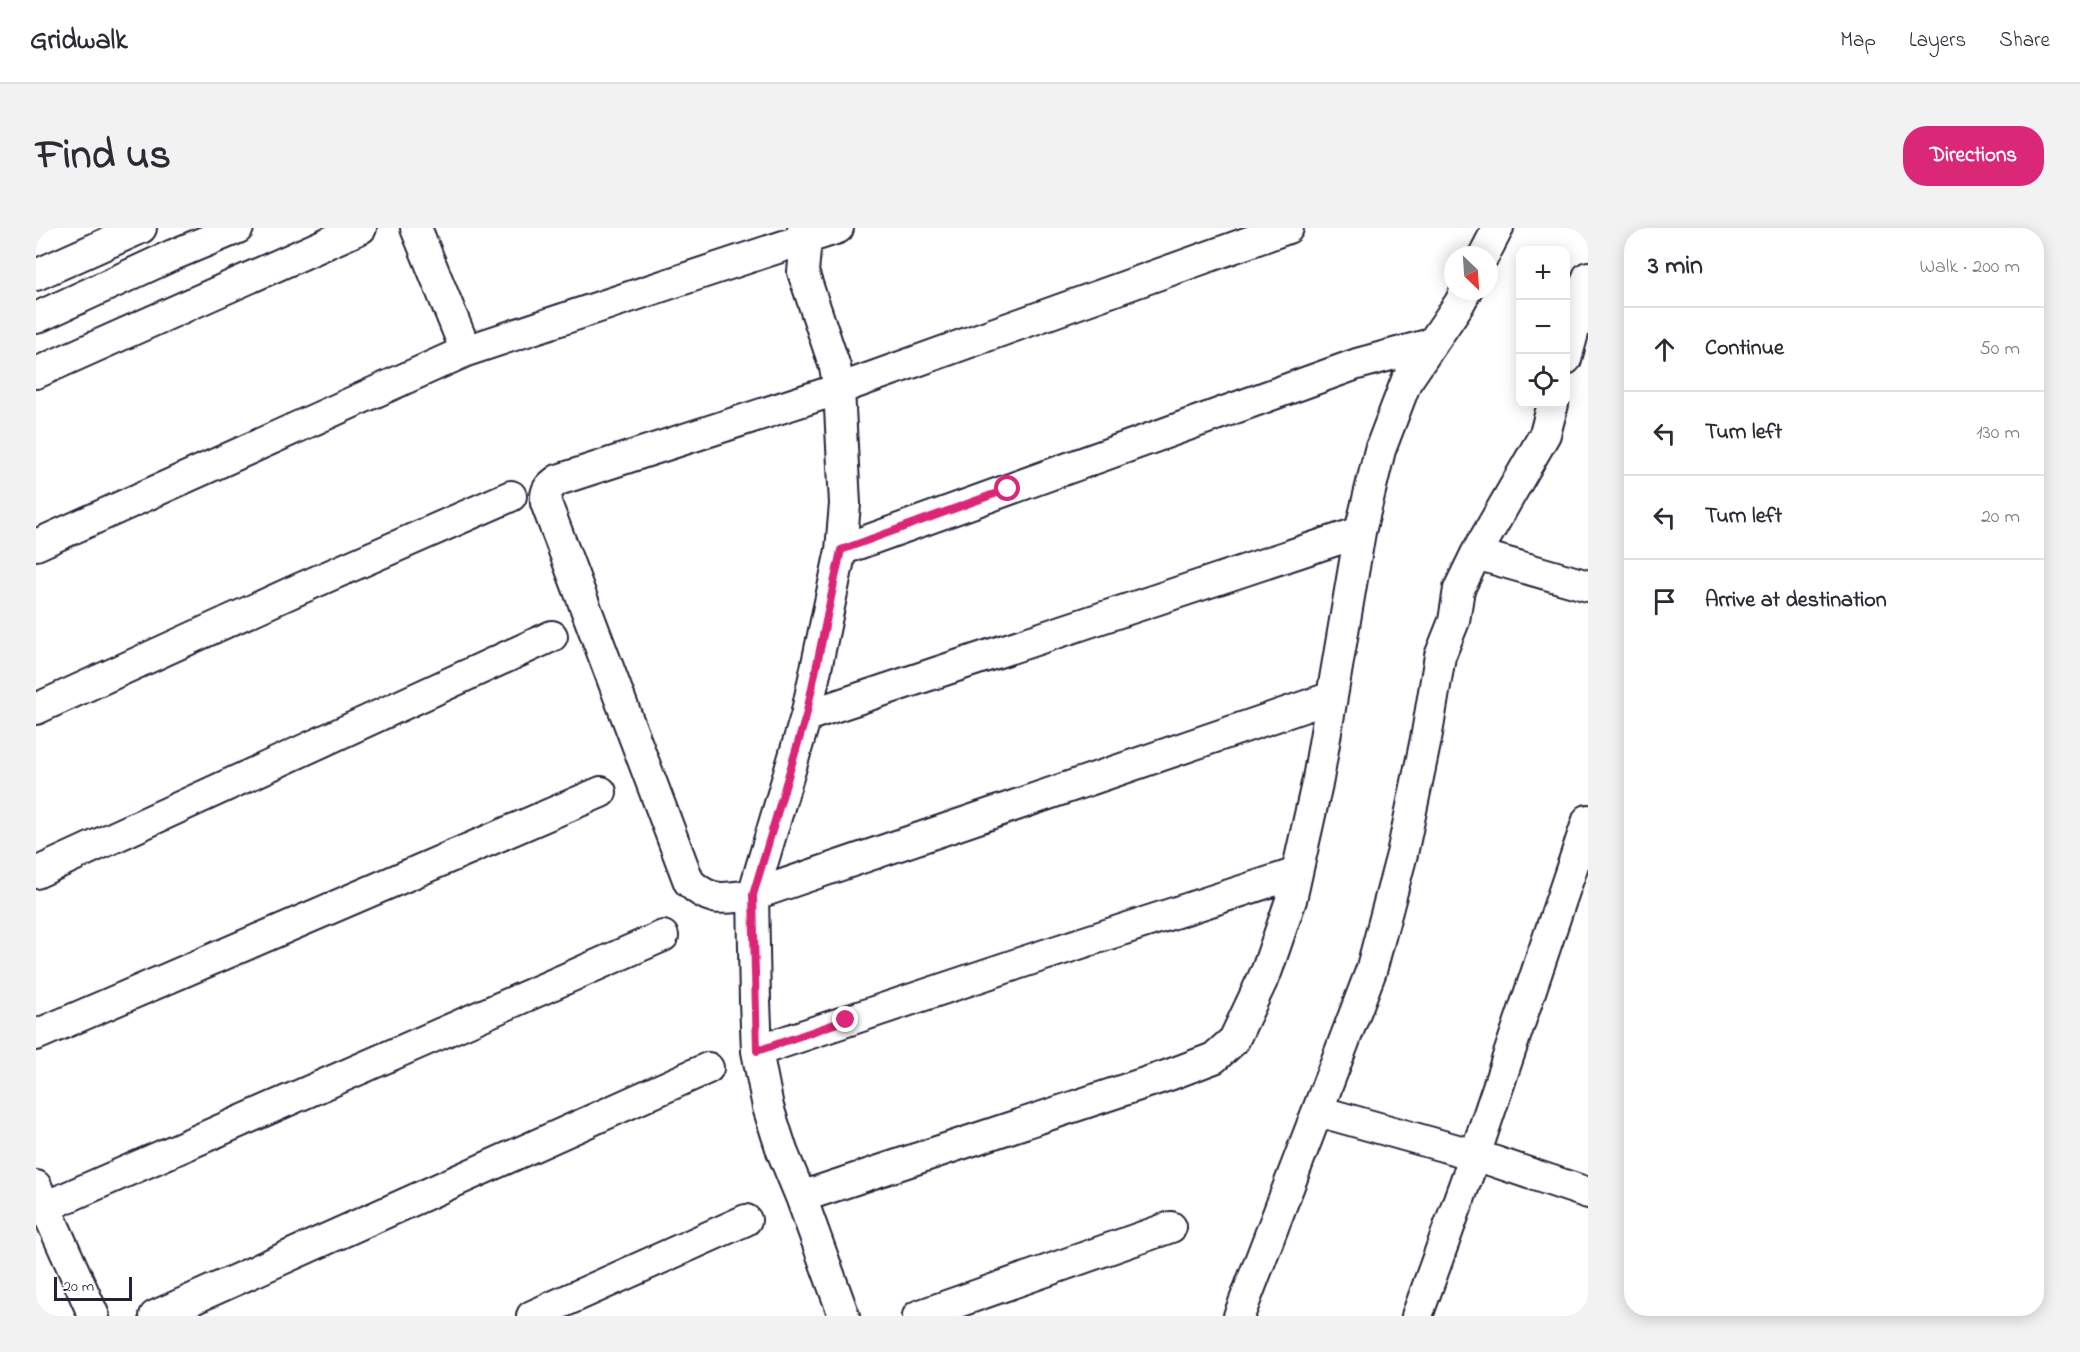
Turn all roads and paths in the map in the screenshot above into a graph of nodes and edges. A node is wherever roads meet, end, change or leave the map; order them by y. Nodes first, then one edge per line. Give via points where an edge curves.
1 (141, 228) edge
2 (238, 228) edge
3 (361, 228) edge
4 (416, 228) edge
5 (838, 228) edge
6 (1288, 228) edge
7 (1498, 228) edge
8 (790, 236) edge
9 (1489, 246) edge
10 (36, 275) edge
11 (1588, 277) edge
12 (1460, 300) edge
13 (36, 318) edge
14 (1431, 344) junction
15 (465, 351) junction
16 (1567, 354) edge
17 (36, 373) edge
18 (839, 388) junction
19 (1552, 408) edge
20 (511, 496) dead end
21 (1360, 532) junction
22 (36, 545) edge
23 (841, 550) junction
24 (1476, 554) junction
25 (1588, 586) edge
26 (552, 636) dead end
27 (1332, 697) junction
28 (36, 709) edge
29 (806, 716) junction
30 (601, 792) dead end
31 (1588, 820) edge
32 (36, 873) edge
33 (1297, 873) junction
34 (753, 895) junction
35 (663, 936) dead end
36 (36, 1035) edge
37 (757, 1051) junction
38 (708, 1068) dead end
39 (1318, 1111) junction
40 (1474, 1155) junction
41 (1588, 1193) edge
42 (41, 1197) edge
43 (801, 1197) junction
44 (746, 1221) dead end
45 (1171, 1227) dead end
46 (932, 1314) edge
47 (94, 1316) edge
48 (155, 1316) edge
49 (532, 1316) edge
50 (844, 1316) edge
51 (1239, 1316) edge
52 (1417, 1316) edge

1 - 10 street
2 - 13 street
3 - 17 street
4 - 15 street
5 - 8 street
6 - 18 street
7 - 9 street
8 - 15 street
8 - 18 street
11 - 16 street
12 - 14 street
14 - 21 street via 1406,382 1380,450
14 - 23 street via 1356,364
15 - 22 street
18 - 23 street via 845,504
18 - 34 street via 558,480 545,493 689,882 702,894 716,898
19 - 24 street via 1545,434
20 - 28 street
21 - 27 street
21 - 29 street
23 - 29 street
24 - 25 street
24 - 39 street via 1459,589 1454,621 1440,656 1404,842 1371,971
26 - 32 street
27 - 33 street
27 - 34 street
29 - 34 street
30 - 36 street
31 - 40 street
33 - 37 street
33 - 43 street via 1267,970 1234,1040 1214,1058
34 - 37 street
35 - 42 street
37 - 43 street via 768,1107
38 - 48 street
39 - 40 street
39 - 51 street
40 - 41 street
40 - 52 street
42 - 47 street
43 - 50 street
44 - 49 street
45 - 46 street

